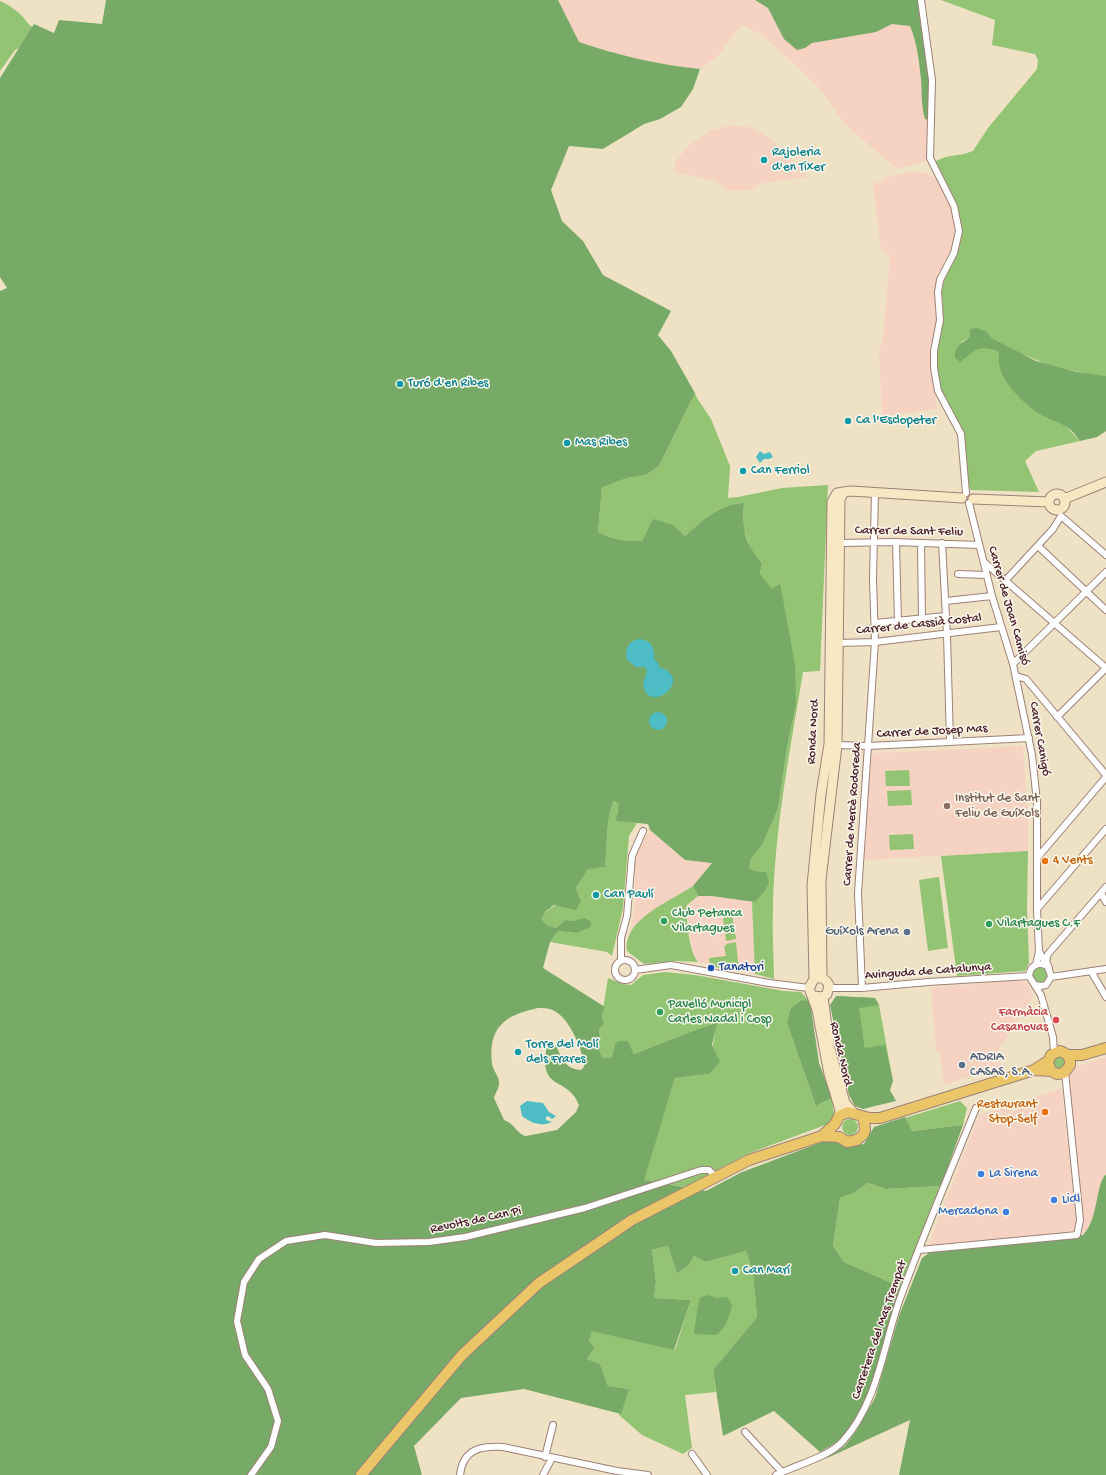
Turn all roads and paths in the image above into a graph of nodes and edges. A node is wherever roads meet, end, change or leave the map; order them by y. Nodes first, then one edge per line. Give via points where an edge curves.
1 (921, 0) edge
2 (1106, 482) edge
3 (875, 492) junction
4 (840, 493) junction
5 (967, 498) junction
6 (1064, 498) junction
7 (1049, 502) junction
8 (1060, 513) junction
9 (873, 542) junction
10 (896, 542) junction
11 (840, 543) junction
12 (921, 543) junction
13 (942, 543) junction
14 (979, 545) junction
15 (1038, 546) junction
16 (1106, 555) edge
17 (984, 562) junction
18 (1106, 572) edge
19 (958, 574) dead end
20 (987, 575) junction
21 (1005, 580) junction
22 (1086, 591) junction
23 (992, 596) junction
24 (946, 600) junction
25 (1106, 610) edge
26 (946, 616) junction
27 (922, 620) junction
28 (898, 622) junction
29 (875, 623) junction
30 (1055, 624) junction
31 (1001, 627) junction
32 (947, 635) junction
33 (875, 642) junction
34 (838, 643) junction
35 (1014, 664) junction
36 (1106, 668) edge
37 (1016, 676) junction
38 (1057, 717) junction
39 (1029, 738) junction
40 (950, 742) junction
41 (836, 745) junction
42 (869, 746) junction
43 (1106, 776) edge
44 (1106, 829) edge
45 (643, 832) dead end
46 (1037, 858) junction
47 (1106, 887) edge
48 (1101, 893) junction
49 (1106, 902) edge
50 (1037, 909) junction
51 (1039, 951) junction
52 (621, 961) junction
53 (1036, 965) junction
54 (1047, 967) junction
55 (1106, 969) edge
56 (635, 970) junction
57 (1091, 971) junction
58 (1029, 976) junction
59 (1051, 977) junction
60 (818, 978) junction
61 (1035, 985) junction
62 (1043, 986) junction
63 (809, 988) junction
64 (829, 988) junction
65 (862, 988) junction
66 (1041, 995) junction
67 (818, 997) junction
68 (1106, 997) edge
69 (1106, 1048) edge
70 (1059, 1062) junction
71 (976, 1108) dead end
72 (857, 1114) junction
73 (880, 1118) junction
74 (837, 1120) junction
75 (865, 1129) junction
76 (822, 1136) junction
77 (839, 1137) junction
78 (716, 1177) junction
79 (919, 1250) junction
80 (553, 1425) dead end
81 (745, 1432) dead end
82 (692, 1454) dead end
83 (549, 1458) junction
84 (779, 1474) edge
85 (251, 1475) edge
86 (361, 1475) edge
87 (460, 1475) edge
88 (543, 1475) edge
89 (648, 1475) edge
90 (707, 1475) edge

1 - 5 street, Carrer de Joan Camisó via 932,80 930,158 954,206 959,231 954,253 940,280 940,320 934,351 934,368 938,391 961,434
2 - 6 street
3 - 4 street
3 - 5 street
3 - 9 street, Carrer de Mercè Rodoreda
4 - 11 street, Ronda Nord
4 - 60 street, Ronda Nord via 832,502 829,744 812,885
5 - 7 street
5 - 14 street, Carrer de Joan Camisó
6 - 7 street via 1056,494 1051,496
6 - 8 street
7 - 8 street via 1052,508
8 - 15 street via 1053,529
8 - 16 street
9 - 10 street, Carrer de Sant Feliu
9 - 11 street, Carrer de Sant Feliu
9 - 29 street, Carrer de Mercè Rodoreda
10 - 12 street, Carrer de Sant Feliu
10 - 28 street
11 - 34 street, Ronda Nord
12 - 13 street, Carrer de Sant Feliu
12 - 27 street
13 - 14 street, Carrer de Sant Feliu
13 - 24 street
14 - 17 street, Carrer de Joan Camisó
15 - 21 street
15 - 22 street
17 - 20 street, Carrer de Joan Camisó
17 - 21 street
18 - 22 street
19 - 20 street
20 - 23 street, Carrer de Joan Camisó
21 - 30 street
22 - 25 street
22 - 30 street
23 - 24 street
23 - 31 street, Carrer de Joan Camisó
24 - 26 street
26 - 27 street
26 - 32 street
27 - 28 street
28 - 29 street
29 - 33 street, Carrer de Mercè Rodoreda
30 - 35 street
30 - 36 street
31 - 32 street, Carrer de Cassià Costal
31 - 35 street, Carrer de Joan Camisó
32 - 33 street, Carrer de Cassià Costal
32 - 40 street
33 - 34 street, Carrer de Cassià Costal
33 - 42 street, Carrer de Mercè Rodoreda
34 - 41 street, Ronda Nord
35 - 37 street, Carrer de Joan Camisó
36 - 38 street
37 - 38 street, Carrer de Joan Camisó via 1026,679
37 - 39 street, Carrer Canigó
38 - 43 street, Carrer de Joan Camisó
39 - 40 street, Carrer de Josep Mas
39 - 46 street, Carrer Canigó via 1037,802
40 - 42 street, Carrer de Josep Mas
41 - 42 street, Carrer de Josep Mas
41 - 60 street, Ronda Nord via 821,880
42 - 65 street, Carrer de Mercè Rodoreda via 858,893
43 - 46 street
44 - 50 street
45 - 52 street via 632,856 628,916 621,938
46 - 50 street, Carrer Canigó
47 - 48 street
48 - 49 street
48 - 54 street via 1048,954
50 - 51 street, Carrer Canigó
51 - 53 street, Carrer Canigó
51 - 54 street, Carrer Canigó
52 - 56 street via 629,960
52 - 56 street via 615,968 618,977 629,979
53 - 54 street
53 - 58 street, Carrer Canigó via 1030,970
54 - 59 street, Carrer Canigó
55 - 57 street
56 - 63 street via 671,965 769,984
57 - 59 street
57 - 68 street
58 - 61 street
58 - 65 street, Avinguda de Catalunya
59 - 62 street
60 - 63 street, Ronda Nord
60 - 64 street via 827,982
61 - 62 street
61 - 66 street
62 - 66 street
63 - 67 street, Ronda Nord
64 - 65 street, Avinguda de Catalunya
64 - 67 street via 827,994
66 - 70 street
67 - 72 street, Ronda Nord via 845,1103
67 - 74 street, Ronda Nord via 829,1074 840,1110
69 - 70 main road
70 - 73 main road
70 - 79 street via 1066,1097 1080,1220 1077,1235
71 - 79 street, Carretera del Mas Trempat
72 - 73 main road
72 - 74 main road via 848,1112
72 - 75 main road via 865,1124
73 - 75 main road
74 - 76 main road
74 - 77 main road
75 - 77 main road via 861,1138 852,1142
76 - 77 main road
76 - 78 main road via 749,1160
78 - 85 street, Revolts de Can Pi via 710,1170 701,1170 585,1208 465,1237 429,1242 376,1244 325,1235 286,1241 259,1259 244,1282 237,1321 245,1355 268,1389 278,1421 271,1447
78 - 86 main road via 632,1220 539,1283 462,1355
79 - 84 street, Carretera del Mas Trempat via 886,1340 878,1376 856,1422 843,1441 830,1451
80 - 83 street
81 - 84 street
82 - 90 street
83 - 87 street via 503,1447 485,1446 474,1450 465,1459
83 - 88 street
83 - 89 street via 617,1472

